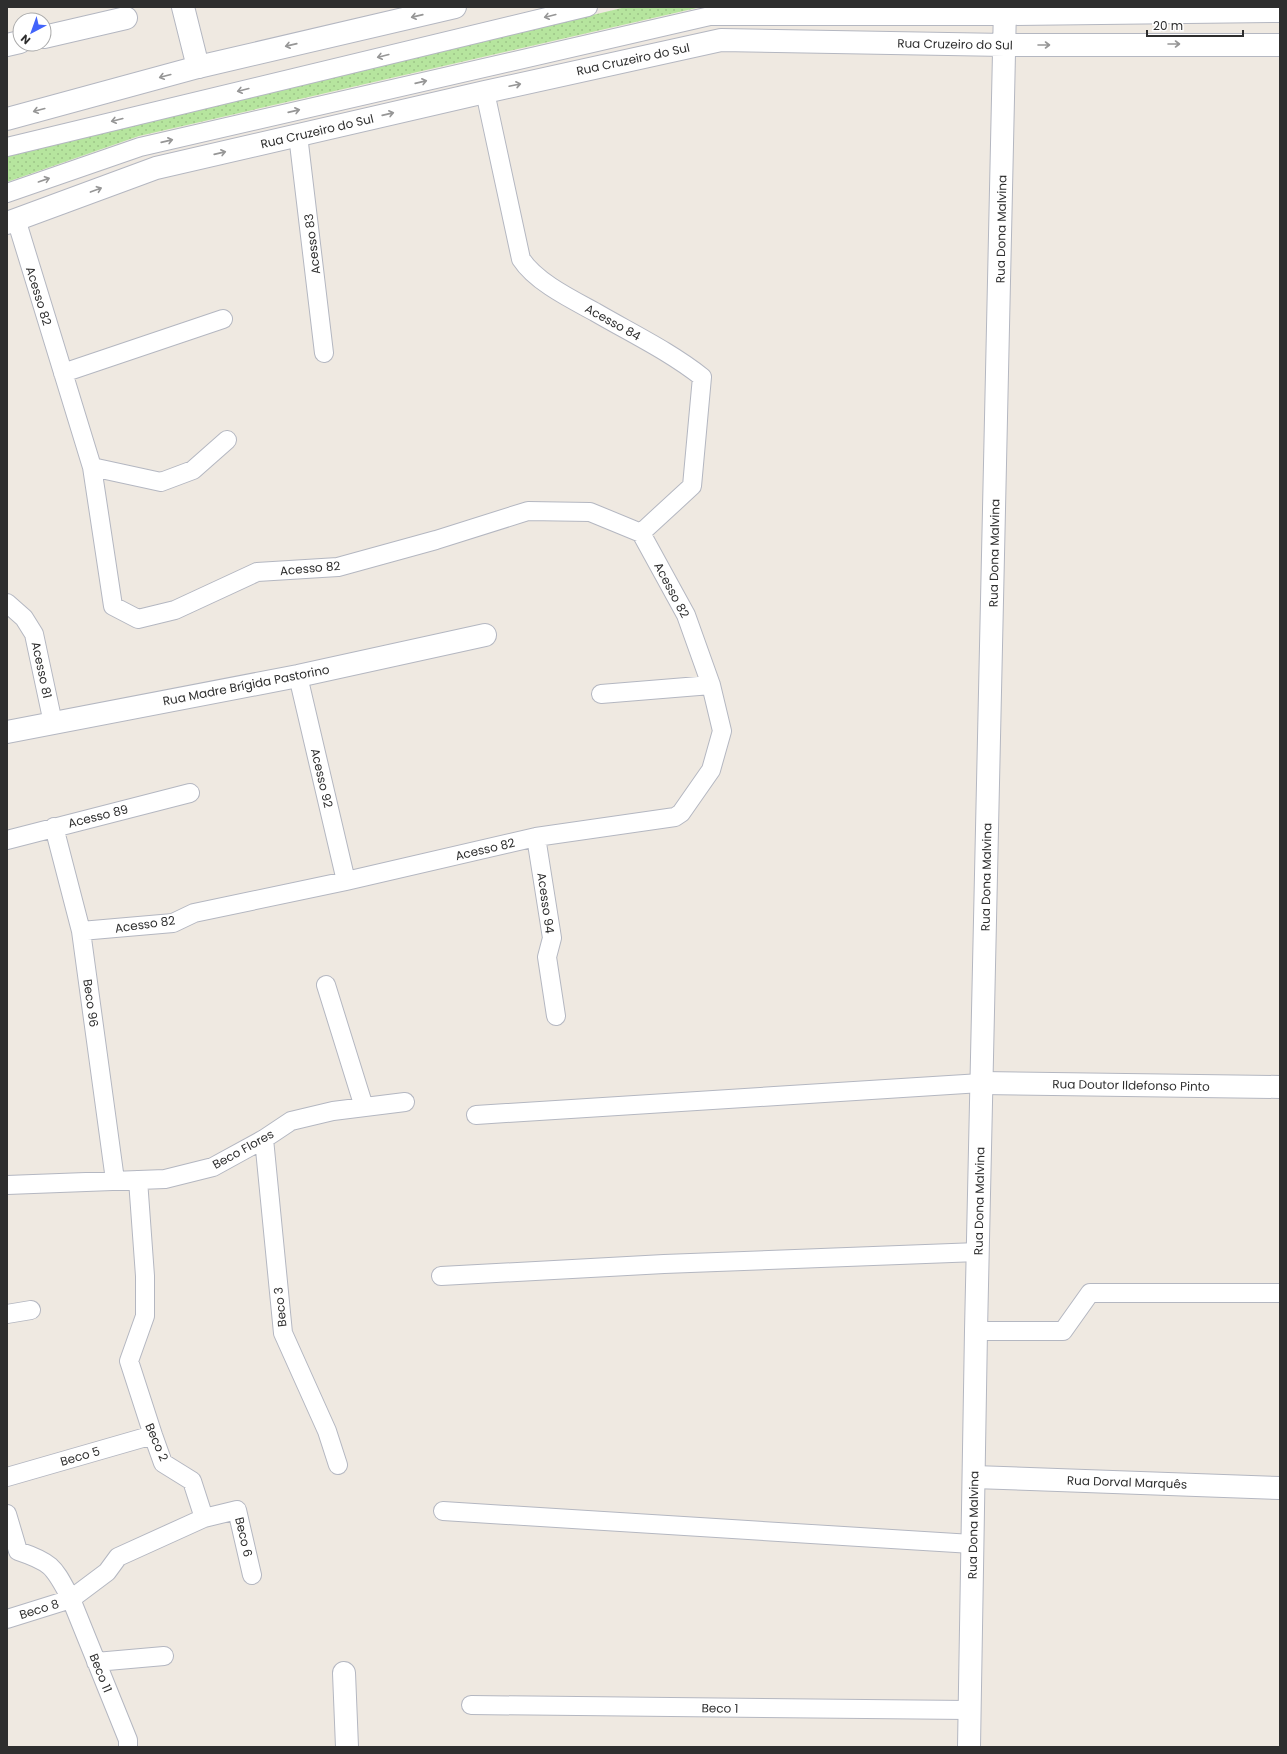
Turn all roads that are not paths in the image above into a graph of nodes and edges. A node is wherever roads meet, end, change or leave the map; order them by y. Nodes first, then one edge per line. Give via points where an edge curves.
1 (183, 7) edge
2 (456, 7) edge
3 (588, 7) edge
4 (1005, 11) edge
5 (1280, 12) edge
6 (126, 18) dead end
7 (52, 35) edge
8 (1280, 44) edge
9 (1005, 45) junction
10 (198, 67) junction
11 (484, 92) junction
12 (7, 119) edge
13 (298, 135) junction
14 (7, 147) edge
15 (7, 193) edge
16 (11, 221) edge
17 (223, 319) dead end
18 (324, 353) dead end
19 (63, 373) junction
20 (227, 440) dead end
21 (92, 467) junction
22 (641, 533) junction
23 (7, 603) edge
24 (485, 635) dead end
25 (298, 676) junction
26 (712, 685) junction
27 (601, 694) dead end
28 (53, 722) junction
29 (7, 732) edge
30 (190, 793) dead end
31 (54, 827) junction
32 (536, 837) junction
33 (7, 840) edge
34 (346, 881) junction
35 (81, 931) junction
36 (326, 986) dead end
37 (556, 1016) dead end
38 (982, 1083) junction
39 (1280, 1088) edge
40 (405, 1102) dead end
41 (364, 1107) junction
42 (476, 1115) dead end
43 (264, 1139) junction
44 (115, 1180) junction
45 (138, 1180) junction
46 (7, 1185) edge
47 (978, 1252) junction
48 (441, 1276) dead end
49 (1280, 1293) edge
50 (31, 1310) dead end
51 (7, 1314) edge
52 (976, 1332) junction
53 (153, 1435) junction
54 (338, 1465) dead end
55 (7, 1476) edge
56 (974, 1477) junction
57 (1280, 1488) edge
58 (443, 1511) dead end
59 (7, 1514) edge
60 (204, 1518) junction
61 (972, 1544) junction
62 (13, 1554) edge
63 (252, 1575) dead end
64 (71, 1599) junction
65 (7, 1619) edge
66 (164, 1656) dead end
67 (96, 1662) junction
68 (344, 1672) dead end
69 (471, 1705) dead end
70 (969, 1710) junction
71 (128, 1747) edge
72 (347, 1747) edge
73 (969, 1747) edge

1 - 10 street
2 -> 10 street
3 -> 14 lane
4 - 5 lane
4 - 9 street, Rua Dona Malvina
15 -> 4 lane via 140,147 710,16
6 - 7 street
9 -> 8 street, Rua Cruzeiro do Sul
11 -> 9 street, Rua Cruzeiro do Sul via 722,40
9 - 38 street, Rua Dona Malvina
10 -> 12 street
13 -> 11 street, Rua Cruzeiro do Sul
11 - 22 lane, Acesso 84 via 521,259 528,269 568,297 679,359 702,377 692,486
16 -> 13 street, Rua Cruzeiro do Sul via 156,168
13 - 18 lane, Acesso 83
16 - 19 lane, Acesso 82
17 - 19 lane
19 - 21 lane, Acesso 82
20 - 21 lane via 193,470 161,482
21 - 22 lane, Acesso 82 via 113,606 138,619 175,610 257,572 338,567 528,511 590,512
22 - 26 lane, Acesso 82 via 686,615
23 - 28 lane, Acesso 81 via 24,618 34,634
24 - 25 street, Rua Madre Brígida Pastorino
25 - 28 street, Rua Madre Brígida Pastorino
25 - 34 lane, Acesso 92
26 - 27 lane
26 - 32 lane, Acesso 82 via 722,731 712,770 681,813 668,819
28 - 29 street, Rua Madre Brígida Pastorino
30 - 31 lane, Acesso 89
31 - 33 lane, Acesso 89
31 - 35 lane, Beco 96
32 - 34 lane, Acesso 82
32 - 37 lane, Acesso 94 via 552,938 548,957
34 - 35 lane, Acesso 82 via 194,913 174,923
35 - 44 lane, Beco 96
36 - 41 lane
38 - 39 street, Rua Doutor Ildefonso Pinto
38 - 42 lane
38 - 47 street, Rua Dona Malvina
40 - 41 lane, Beco Flores
41 - 43 lane, Beco Flores via 291,1121
43 - 45 lane, Beco Flores via 213,1167 165,1179
43 - 54 lane, Beco 3 via 283,1333 327,1431
44 - 45 lane, Beco Flores
44 - 46 lane, Beco Flores
45 - 53 lane, Beco 2 via 145,1276 145,1316 129,1361
47 - 48 lane via 664,1264
47 - 52 street, Rua Dona Malvina
49 - 52 lane via 1090,1294 1063,1331
50 - 51 lane
52 - 56 street, Rua Dona Malvina
53 - 55 lane, Beco 5
53 - 60 lane, Beco 2 via 163,1463 192,1481
56 - 57 street, Rua Dorval Marquês
56 - 61 street, Rua Dona Malvina
58 - 61 lane
59 - 62 lane
60 - 63 lane, Beco 6 via 237,1510
60 - 64 lane via 118,1557 107,1572
61 - 70 street, Rua Dona Malvina
62 - 64 lane via 40,1558 55,1570
64 - 65 lane, Beco 8
64 - 67 lane, Beco 11
66 - 67 lane
67 - 71 lane, Beco 11 via 128,1740
68 - 72 street
69 - 70 lane, Beco 1
70 - 73 street, Rua Dona Malvina

